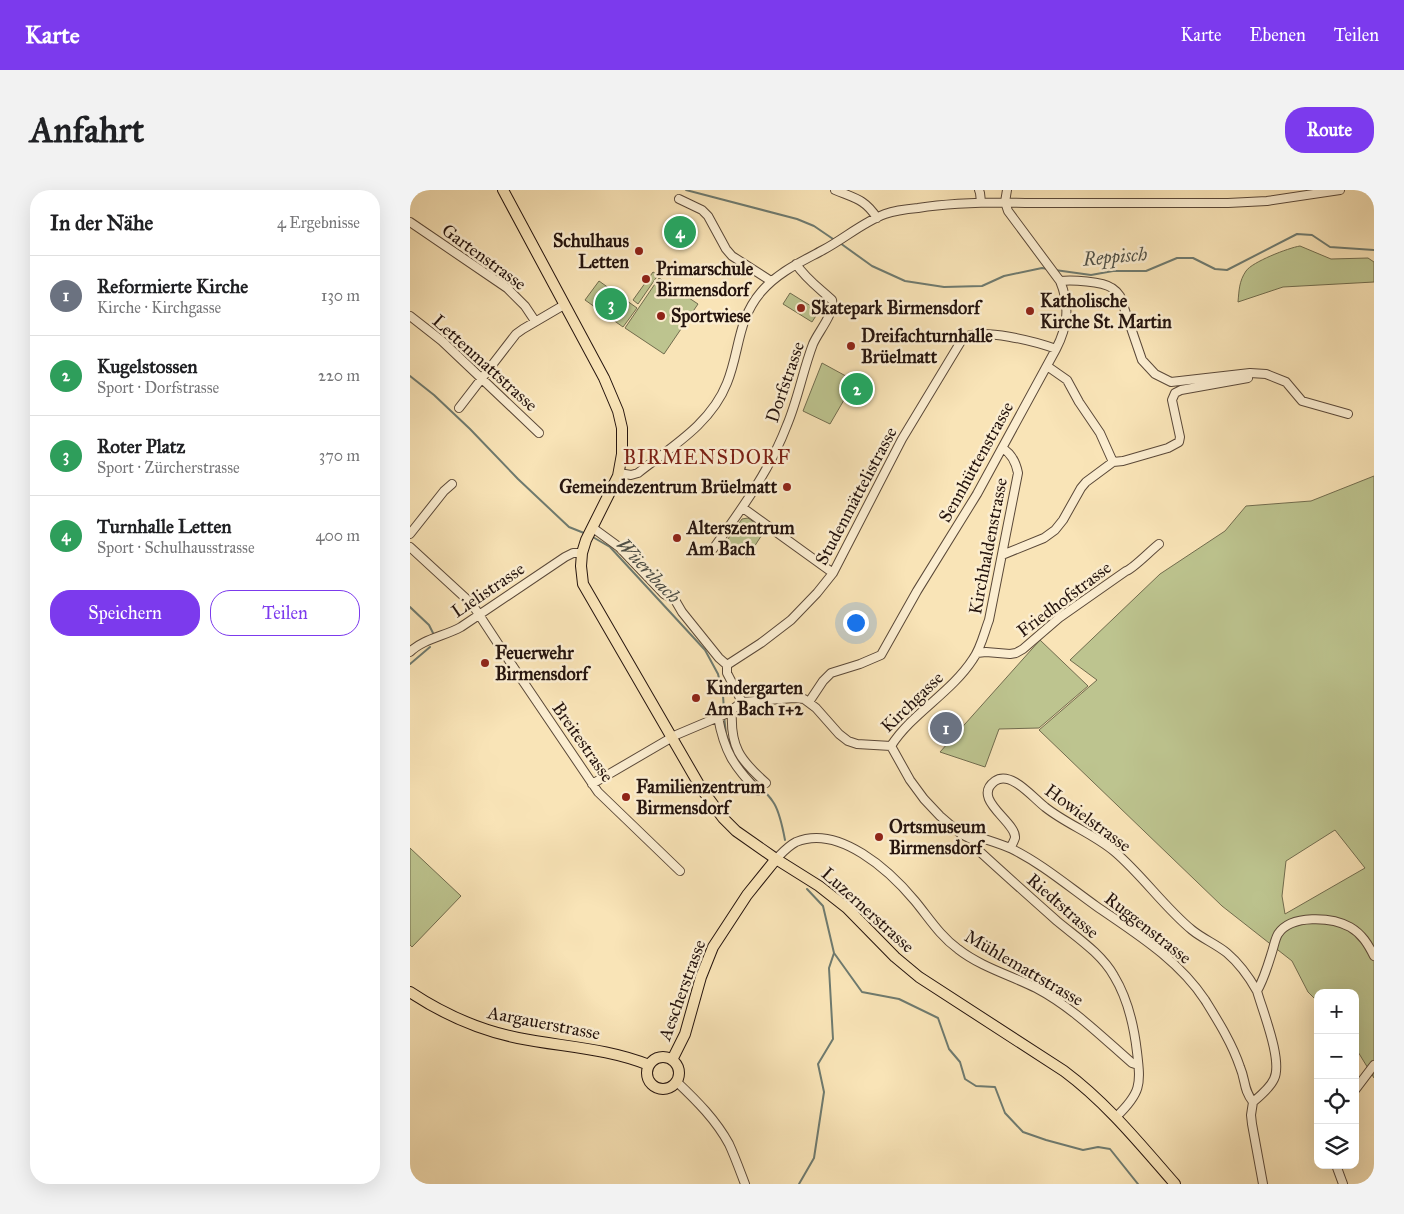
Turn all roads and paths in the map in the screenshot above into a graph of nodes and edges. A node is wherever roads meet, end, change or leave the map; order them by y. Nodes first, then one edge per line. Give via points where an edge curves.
1 (502, 190) edge
2 (835, 190) edge
3 (979, 190) edge
4 (1007, 190) edge
5 (1340, 190) edge
6 (1306, 192) edge
7 (678, 199) dead end
8 (981, 202) junction
9 (1005, 202) junction
10 (877, 218) junction
11 (410, 222) edge
12 (796, 264) junction
13 (1058, 278) junction
14 (770, 282) junction
15 (564, 305) junction
16 (410, 316) edge
17 (535, 322) junction
18 (1056, 349) junction
19 (1047, 366) junction
20 (1248, 378) dead end
21 (482, 380) junction
22 (459, 408) dead end
23 (1348, 414) dead end
24 (539, 433) dead end
25 (1002, 448) junction
26 (1113, 462) junction
27 (618, 473) junction
28 (452, 484) dead end
29 (743, 508) junction
30 (410, 534) edge
31 (590, 534) junction
32 (1159, 544) dead end
33 (410, 547) edge
34 (713, 549) dead end
35 (582, 553) junction
36 (1002, 555) junction
37 (833, 573) junction
38 (479, 615) junction
39 (410, 652) edge
40 (977, 653) junction
41 (728, 665) junction
42 (742, 702) junction
43 (809, 702) junction
44 (725, 714) junction
45 (671, 737) junction
46 (891, 746) junction
47 (766, 783) dead end
48 (592, 784) junction
49 (758, 791) dead end
50 (973, 840) junction
51 (1010, 848) junction
52 (776, 859) junction
53 (680, 871) dead end
54 (1374, 956) edge
55 (1257, 991) junction
56 (410, 992) edge
57 (672, 1060) junction
58 (649, 1065) junction
59 (1138, 1065) junction
60 (1374, 1065) edge
61 (677, 1082) junction
62 (1359, 1085) edge
63 (1253, 1102) junction
64 (1116, 1116) junction
65 (1337, 1169) edge
66 (745, 1184) edge
67 (1175, 1184) edge
68 (1263, 1184) edge
69 (1343, 1184) edge

1 - 15 main road, Luzernerstrasse
2 - 10 street via 864,202
3 - 8 street
4 - 9 street
5 - 6 street
6 - 9 street via 1228,203
7 - 14 street via 702,210 732,256
8 - 9 street
8 - 10 street via 899,210
9 - 13 street, Sennhüttenstrasse via 1008,211
10 - 12 street
11 - 17 street, Gartenstrasse via 507,288
12 - 14 street
12 - 29 street, Dorfstrasse via 832,300 832,310 812,346 788,424
13 - 18 street, Sennhüttenstrasse via 1066,299 1067,318
13 - 23 street via 1102,284 1117,292 1142,360 1155,374 1171,382 1266,374 1286,382 1302,401
14 - 27 street via 746,316 733,368 714,408 693,430 638,472 631,475
15 - 17 street
15 - 27 main road, Luzernerstrasse via 604,378 618,411 623,435
16 - 21 street, Lettenmattstrasse via 442,341
17 - 21 street via 516,334
18 - 19 street, Sennhüttenstrasse
18 - 37 street, Studenmättelistrasse via 999,335 963,338 902,439
19 - 25 street, Sennhüttenstrasse
19 - 26 street via 1067,380 1100,433
20 - 26 street via 1175,393 1172,400 1179,442 1168,448
21 - 22 street
21 - 24 street, Lettenmattstrasse
25 - 36 street, Kirchhaldenstrasse via 1013,459 1018,473
25 - 43 street, Sennhüttenstrasse via 972,504 880,655 831,673
26 - 36 street via 1086,482 1055,530 1044,538
27 - 31 main road, Luzernerstrasse
28 - 30 street
29 - 34 street, Dorfstrasse
29 - 37 street
31 - 35 main road, Luzernerstrasse
31 - 41 street via 614,543 664,594 675,600 719,658
32 - 40 street, Friedhofstrasse via 1132,569 1059,618 1023,649 1010,654
33 - 38 street, Breitestrasse via 472,604
35 - 38 street, Lielistrasse via 560,560
35 - 45 main road, Luzernerstrasse via 581,570 587,593
36 - 40 street, Kirchhaldenstrasse via 989,620
37 - 41 street, Studenmättelistrasse via 791,620
38 - 39 street, Lielistrasse
38 - 48 street, Breitestrasse
40 - 46 street, Kirchgasse via 955,681 906,727
41 - 42 street via 727,673
42 - 43 street via 794,698
42 - 44 street
43 - 46 street, Kirchgasse via 848,741
44 - 45 street
44 - 47 street via 738,752
44 - 49 street via 721,735 740,773
45 - 48 street
45 - 52 main road, Luzernerstrasse via 723,818
46 - 50 street, Riedtstrasse via 924,799 961,834
48 - 53 street, Breitestrasse
50 - 51 street, Ruggenstrasse via 978,837
50 - 59 street, Riedtstrasse via 977,849 1102,959 1114,975 1130,1017
51 - 55 street, Howielstrasse via 1015,837 1013,831 988,795 993,782 1006,778 1114,852 1192,930 1227,953
51 - 63 street, Ruggenstrasse via 1144,939 1180,970 1203,997 1225,1033 1241,1068 1246,1094
52 - 57 main road, Aescherstrasse via 747,895 713,947 700,977 685,1034
52 - 59 street, Mühlemattstrasse via 790,846 803,840 818,838 843,843 878,865 899,884 942,936 958,949 1060,1003
52 - 64 main road, Luzernerstrasse via 847,908 919,977 1064,1071
54 - 55 street via 1365,939 1350,927 1316,919 1294,922 1278,934
55 - 63 street via 1277,1058 1277,1070 1274,1080
56 - 58 main road, Aargauerstrasse via 439,1010 480,1028 520,1038 611,1052
57 - 58 main road via 659,1058
57 - 61 main road via 679,1070
58 - 61 main road via 647,1074 653,1085 666,1089
59 - 64 street, Riedtstrasse via 1139,1084 1135,1096
60 - 62 street
61 - 66 street via 712,1119 729,1145
63 - 68 street, Ruggenstrasse via 1251,1116
64 - 67 main road, Luzernerstrasse
65 - 69 street

